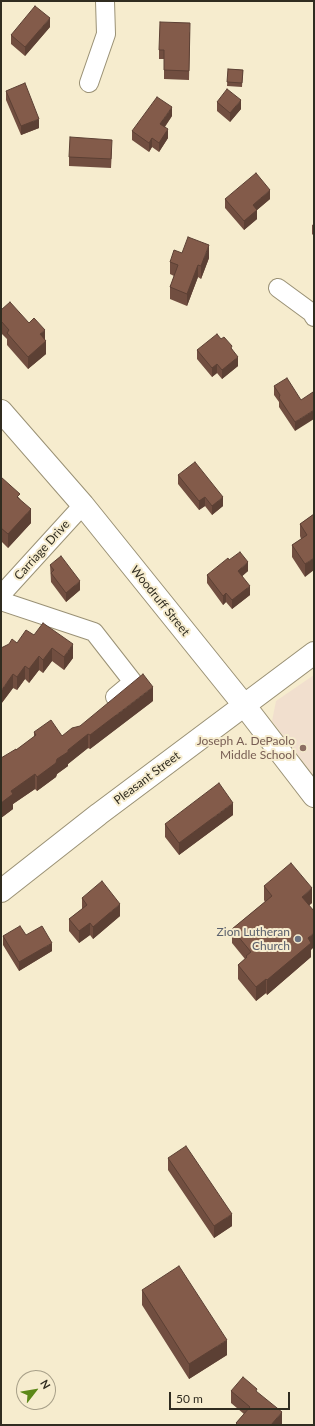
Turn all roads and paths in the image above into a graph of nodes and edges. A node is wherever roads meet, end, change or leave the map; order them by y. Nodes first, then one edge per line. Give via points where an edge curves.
1 (106, 1) edge
2 (89, 83) dead end
3 (278, 288) dead end
4 (314, 317) edge
5 (1, 411) edge
6 (83, 505) junction
7 (1, 595) edge
8 (1, 601) edge
9 (314, 653) edge
10 (244, 705) junction
11 (103, 707) edge
12 (314, 796) edge
13 (1, 891) edge

1 - 2 street via 106,34
3 - 4 street
5 - 6 street, Woodruff Street
6 - 7 street, Carriage Drive
6 - 10 street, Woodruff Street
8 - 11 street via 94,632 133,682
9 - 10 street, Pleasant Street
10 - 12 street, Woodruff Street
10 - 13 street, Pleasant Street

